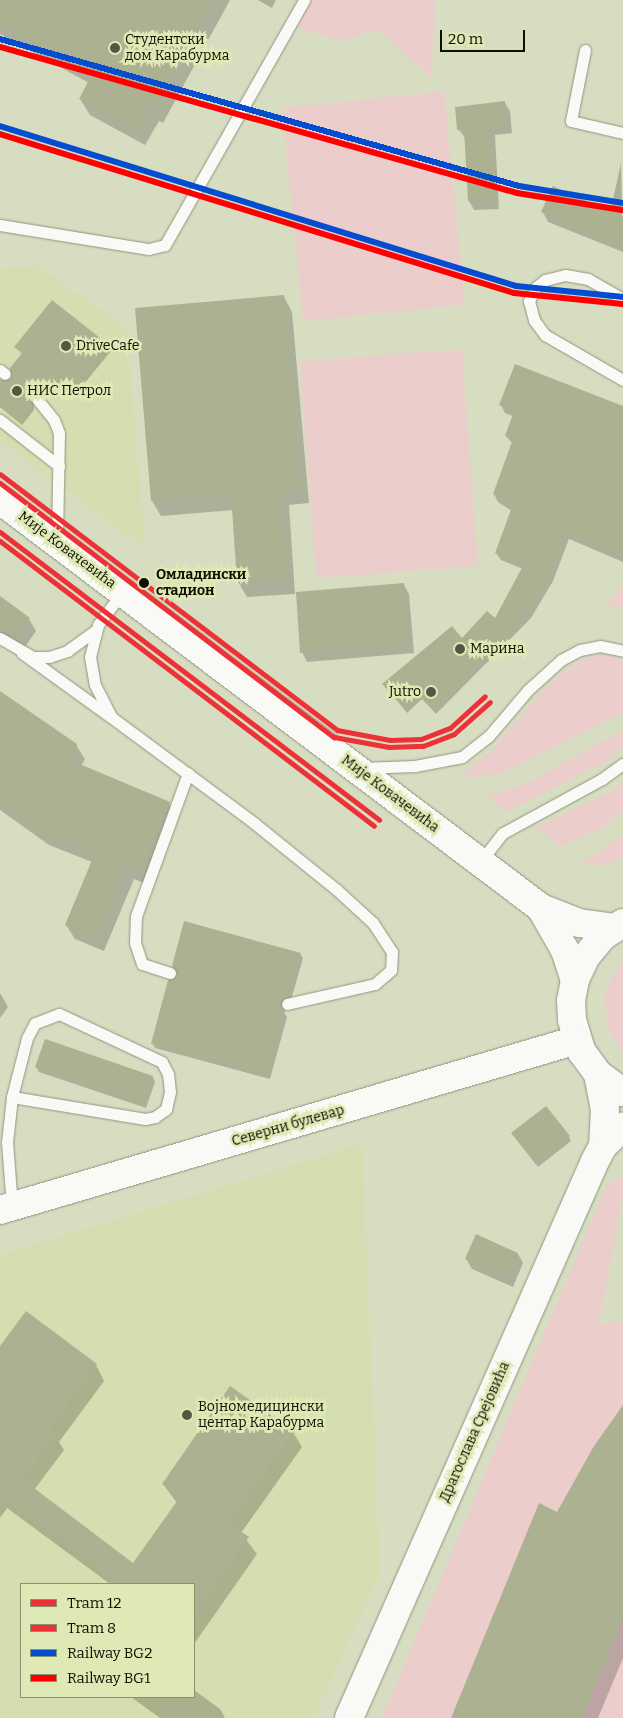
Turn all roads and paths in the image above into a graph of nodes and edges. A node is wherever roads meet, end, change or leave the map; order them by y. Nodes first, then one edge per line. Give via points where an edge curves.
1 (304, 0) edge
2 (585, 50) dead end
3 (623, 133) edge
4 (0, 224) edge
5 (623, 299) edge
6 (623, 380) edge
7 (37, 399) dead end
8 (0, 420) edge
9 (59, 466) junction
10 (0, 500) edge
11 (56, 543) junction
12 (123, 591) junction
13 (96, 630) junction
14 (0, 638) edge
15 (623, 651) edge
16 (22, 653) junction
17 (111, 717) junction
18 (623, 764) edge
19 (356, 768) junction
20 (188, 773) junction
21 (480, 862) junction
22 (541, 908) junction
23 (618, 926) edge
24 (170, 973) dead end
25 (575, 980) junction
26 (287, 1004) dead end
27 (577, 1040) junction
28 (598, 1074) junction
29 (623, 1092) edge
30 (12, 1097) junction
31 (623, 1127) edge
32 (603, 1146) junction
33 (6, 1209) edge
34 (349, 1718) edge

1 - 4 lane via 165,244 149,248
2 - 3 lane via 571,121
5 - 6 lane via 588,279 565,275 545,280 536,287 529,301 534,320 545,336
7 - 9 lane via 57,426
8 - 9 lane
9 - 11 lane
10 - 11 main road, Мије Ковачевића
11 - 12 main road, Мије Ковачевића
12 - 13 lane
12 - 19 main road, Мије Ковачевића
13 - 16 lane via 67,651 33,657
13 - 17 lane via 90,657 94,676
14 - 16 lane
15 - 19 lane via 600,646 580,650 561,660 528,690 488,737 462,757 416,766
16 - 17 lane
17 - 20 lane
18 - 21 lane via 602,780 503,833
19 - 21 main road, Мије Ковачевића
20 - 24 lane via 136,916 135,943 142,964
20 - 26 lane via 337,890 373,923 392,952 391,970 375,984
21 - 22 main road, Мије Ковачевића
22 - 23 main road, Мије Ковачевића via 579,923
22 - 25 main road, Мије Ковачевића via 565,950
23 - 25 main road, Мије Ковачевића via 594,946
25 - 27 main road, Мије Ковачевића via 572,1000
27 - 28 main road
27 - 33 main road, Северни булевар
28 - 29 main road
28 - 32 main road, Драгослава Срејовића via 605,1108
30 - 30 lane via 27,1038 35,1023 59,1014 162,1062 168,1074 170,1092 166,1109 155,1117 146,1118
30 - 33 lane via 6,1142
31 - 32 main road, Драгослава Срејовића
32 - 34 main road, Драгослава Срејовића

